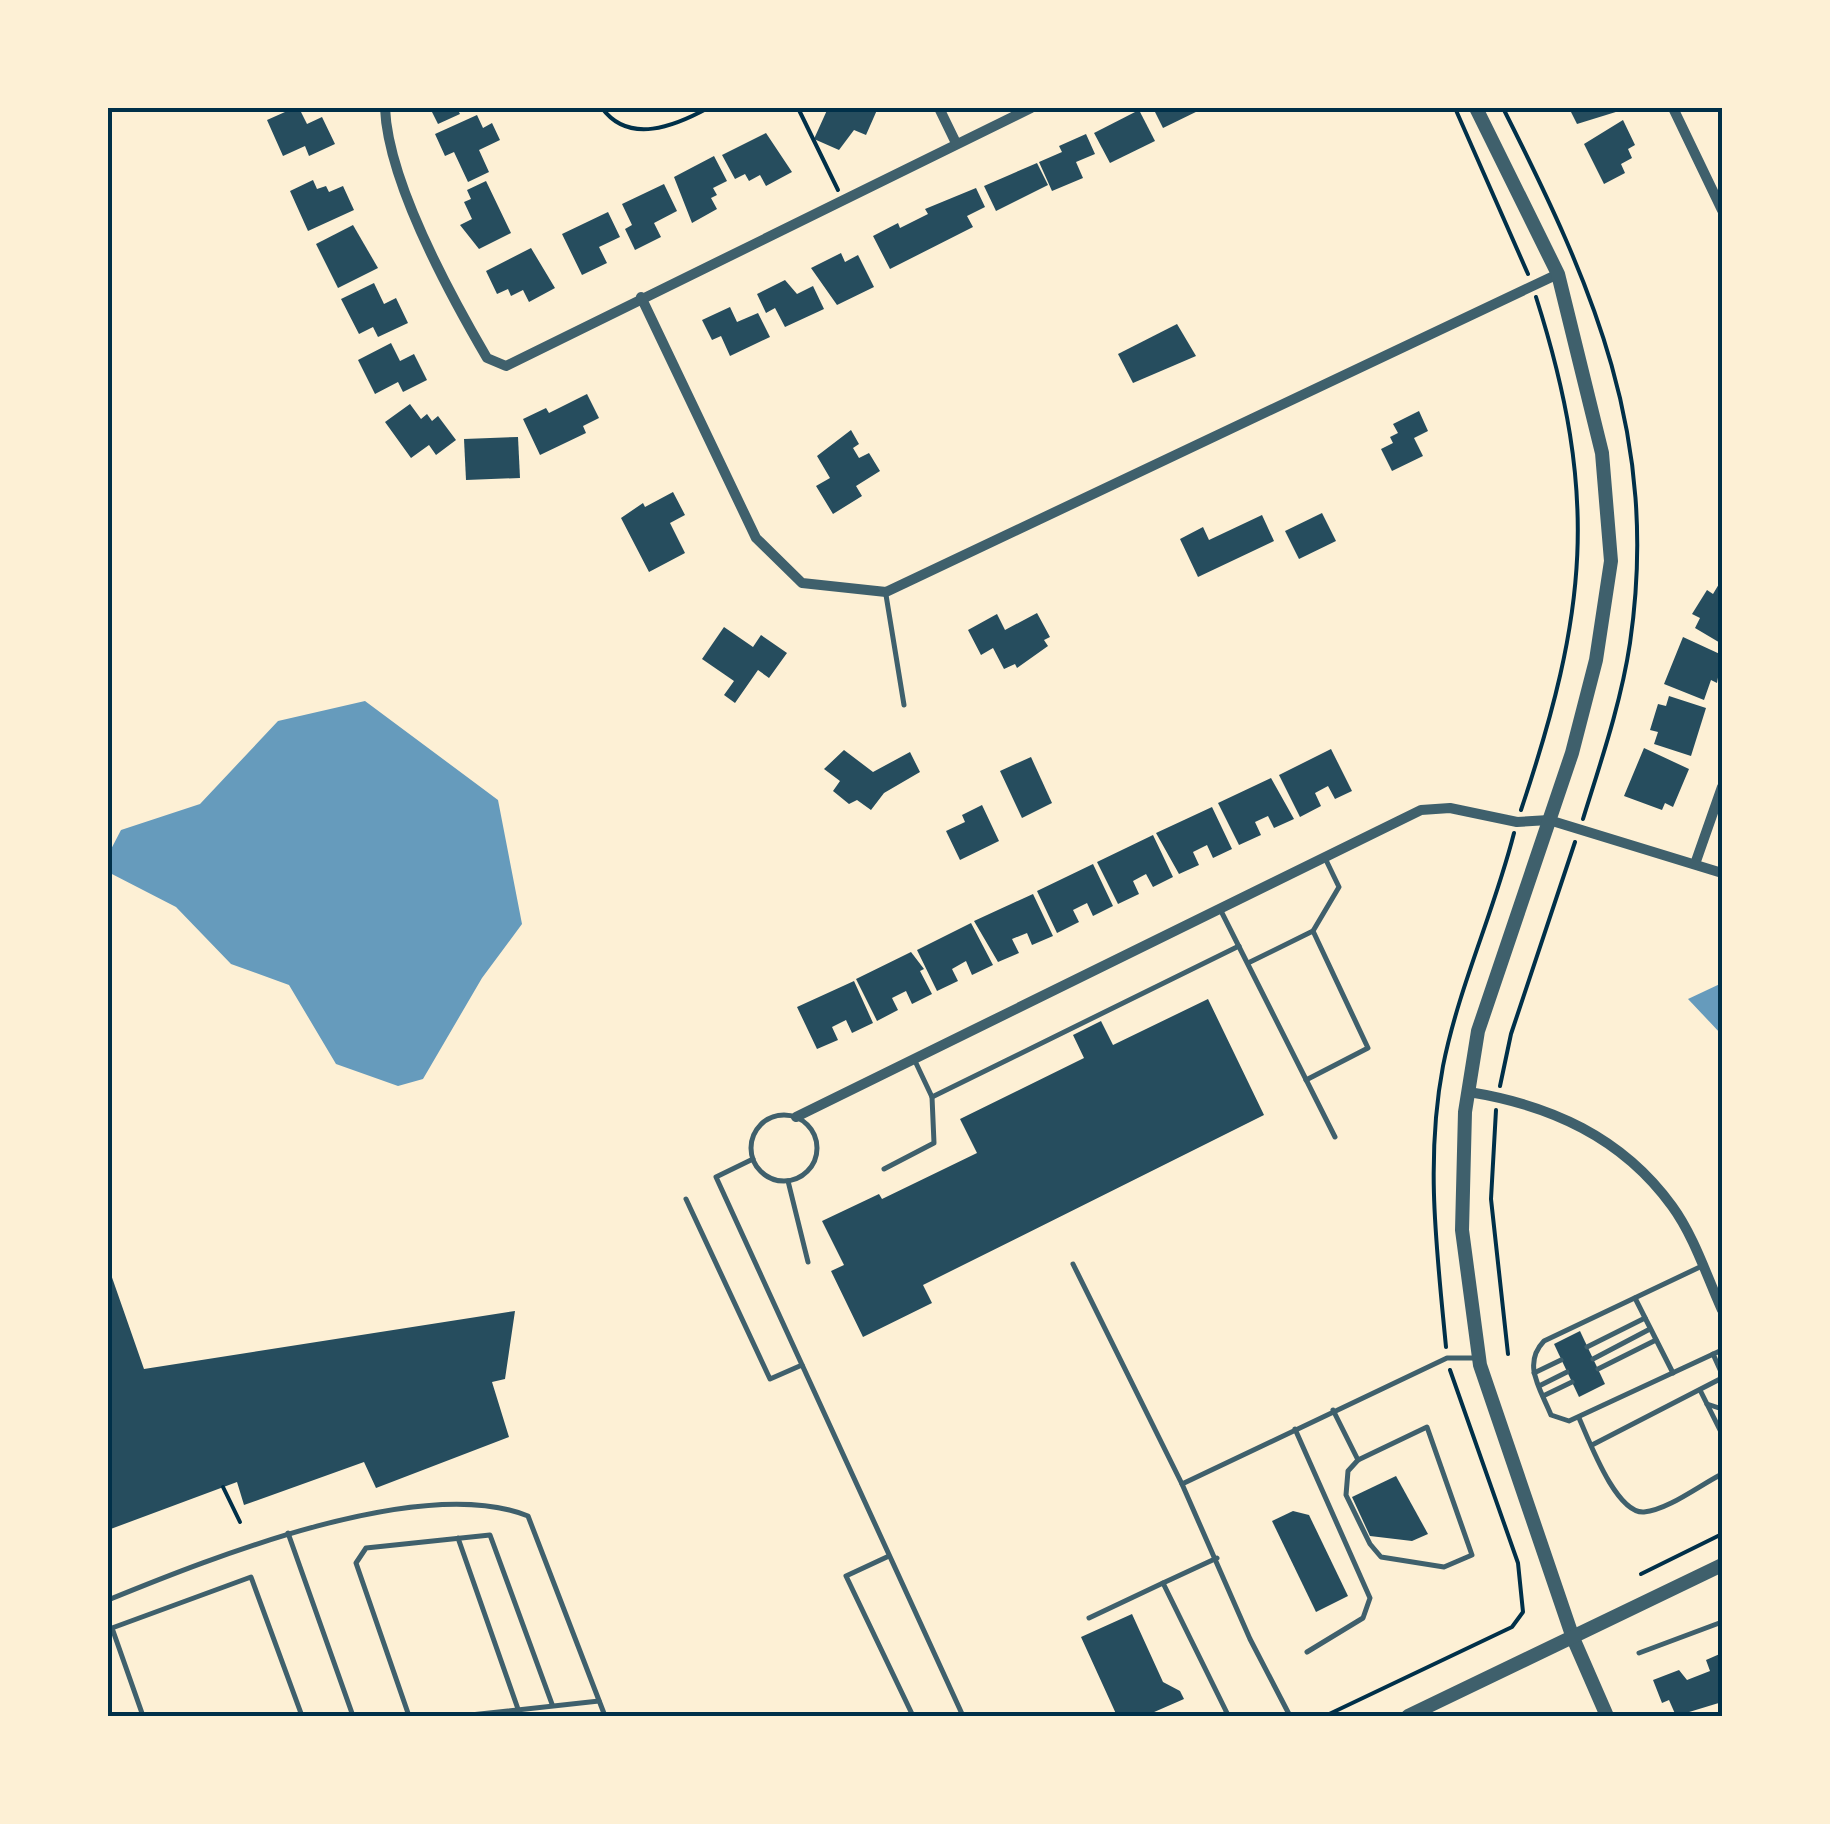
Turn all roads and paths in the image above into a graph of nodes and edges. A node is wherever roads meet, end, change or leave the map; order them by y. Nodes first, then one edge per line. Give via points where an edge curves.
1 (385, 108) edge
2 (602, 108) edge
3 (708, 108) edge
4 (798, 108) edge
5 (939, 108) edge
6 (1030, 108) edge
7 (1455, 108) edge
8 (1476, 108) edge
9 (1673, 108) edge
10 (956, 143) junction
11 (842, 198) junction
12 (1722, 210) edge
13 (1558, 274) junction
14 (1532, 286) junction
15 (641, 297) junction
16 (886, 592) junction
17 (904, 705) dead end
18 (1722, 787) edge
19 (1549, 820) junction
20 (1517, 822) junction
21 (1325, 858) junction
22 (1695, 864) junction
23 (1722, 873) edge
24 (1220, 909) junction
25 (1312, 931) junction
26 (1239, 946) junction
27 (1248, 963) junction
28 (913, 1057) junction
29 (1306, 1080) junction
30 (1468, 1092) junction
31 (932, 1097) junction
32 (796, 1117) junction
33 (1335, 1137) dead end
34 (753, 1159) junction
35 (884, 1169) dead end
36 (788, 1180) junction
37 (686, 1199) dead end
38 (808, 1262) dead end
39 (1074, 1264) dead end
40 (1702, 1266) junction
41 (1635, 1298) junction
42 (1722, 1310) edge
43 (1645, 1318) junction
44 (1650, 1328) junction
45 (1656, 1340) junction
46 (1588, 1347) dead end
47 (1722, 1350) edge
48 (1712, 1354) junction
49 (1446, 1358) junction
50 (1479, 1358) junction
51 (1593, 1358) dead end
52 (1562, 1360) dead end
53 (802, 1365) junction
54 (1598, 1369) dead end
55 (1534, 1372) junction
56 (1567, 1372) dead end
57 (1673, 1374) junction
58 (1722, 1376) edge
59 (1572, 1382) dead end
60 (1539, 1386) junction
61 (1700, 1390) junction
62 (1543, 1396) junction
63 (1707, 1404) junction
64 (1722, 1409) edge
65 (1333, 1410) junction
66 (1578, 1418) junction
67 (1294, 1430) junction
68 (1722, 1434) edge
69 (1592, 1444) junction
70 (1358, 1460) junction
71 (1722, 1474) edge
72 (1182, 1484) junction
73 (223, 1487) dead end
74 (240, 1522) dead end
75 (288, 1533) junction
76 (1722, 1534) edge
77 (458, 1538) junction
78 (890, 1556) junction
79 (1217, 1558) junction
80 (1722, 1565) edge
81 (1640, 1574) dead end
82 (1163, 1583) junction
83 (108, 1600) edge
84 (1089, 1618) dead end
85 (1722, 1622) edge
86 (1573, 1638) junction
87 (1307, 1652) dead end
88 (1639, 1653) dead end
89 (599, 1701) junction
90 (552, 1704) junction
91 (518, 1709) junction
92 (144, 1716) edge
93 (302, 1716) edge
94 (353, 1716) edge
95 (409, 1716) edge
96 (461, 1716) edge
97 (604, 1716) edge
98 (913, 1716) edge
99 (963, 1716) edge
100 (1220, 1716) edge
101 (1290, 1716) edge
102 (1408, 1716) edge
103 (1607, 1716) edge

1 - 15 street via 411,206 487,358 506,366
2 - 3 path via 624,126 648,130
4 - 11 path
5 - 10 street
6 - 10 street
7 - 14 path
8 - 13 street
9 - 12 street
10 - 11 street
11 - 15 street
13 - 14 street
13 - 19 street via 1602,453 1611,561 1596,660
14 - 16 street
14 - 20 path via 1563,383 1580,554 1567,661
15 - 16 street via 756,538 802,583
16 - 17 lane
18 - 22 street
19 - 20 street
19 - 22 street
19 - 30 street via 1478,1030
20 - 21 street via 1450,808 1421,810
20 - 49 path via 1457,1010 1440,1087 1432,1200
21 - 24 street
21 - 25 lane via 1339,887
22 - 23 street
24 - 26 lane
24 - 28 street
25 - 27 lane
25 - 29 lane via 1368,1048
26 - 27 lane
26 - 31 lane
27 - 29 lane
28 - 31 lane
28 - 32 street
29 - 33 lane
30 - 40 street via 1571,1120 1620,1149 1673,1207
30 - 50 street via 1462,1230
31 - 35 lane via 934,1143
32 - 34 lane via 765,1120 753,1138
32 - 36 lane via 812,1130 817,1152 807,1171
34 - 36 lane via 766,1176
34 - 53 lane via 716,1177
36 - 38 lane
37 - 53 lane via 770,1380
39 - 72 lane
40 - 41 lane
40 - 42 street
41 - 43 lane
41 - 55 lane via 1544,1341 1532,1354
43 - 44 lane
43 - 46 lane
44 - 45 lane
44 - 51 lane
45 - 54 lane
45 - 57 lane
47 - 48 lane
48 - 57 lane
48 - 58 lane
49 - 50 lane
49 - 65 lane
50 - 86 street
52 - 55 lane
53 - 78 lane
55 - 60 lane
56 - 60 lane
57 - 66 lane
58 - 61 lane
59 - 62 lane
60 - 62 lane
61 - 63 lane
61 - 69 lane
62 - 66 lane via 1558,1421
63 - 64 lane
63 - 68 lane
65 - 67 lane
65 - 70 lane
66 - 69 lane
67 - 72 lane
67 - 87 lane via 1370,1598 1363,1618
69 - 71 lane via 1616,1494 1632,1510 1646,1512
70 - 70 lane via 1427,1427 1472,1556 1444,1567 1382,1558 1346,1495 1348,1471
72 - 79 lane
73 - 74 path
75 - 83 lane
75 - 89 lane via 460,1502 498,1504 528,1516
75 - 94 lane
76 - 81 path
77 - 90 lane via 490,1535
77 - 91 lane
77 - 95 lane via 366,1548 356,1562
78 - 98 lane via 846,1576
78 - 99 lane
79 - 82 lane
79 - 101 lane
80 - 86 street
82 - 84 lane
82 - 100 lane via 1227,1713
85 - 88 lane
86 - 102 street
86 - 103 street
89 - 90 lane
89 - 97 lane
90 - 91 lane
91 - 96 lane
92 - 93 lane via 112,1628 251,1577

